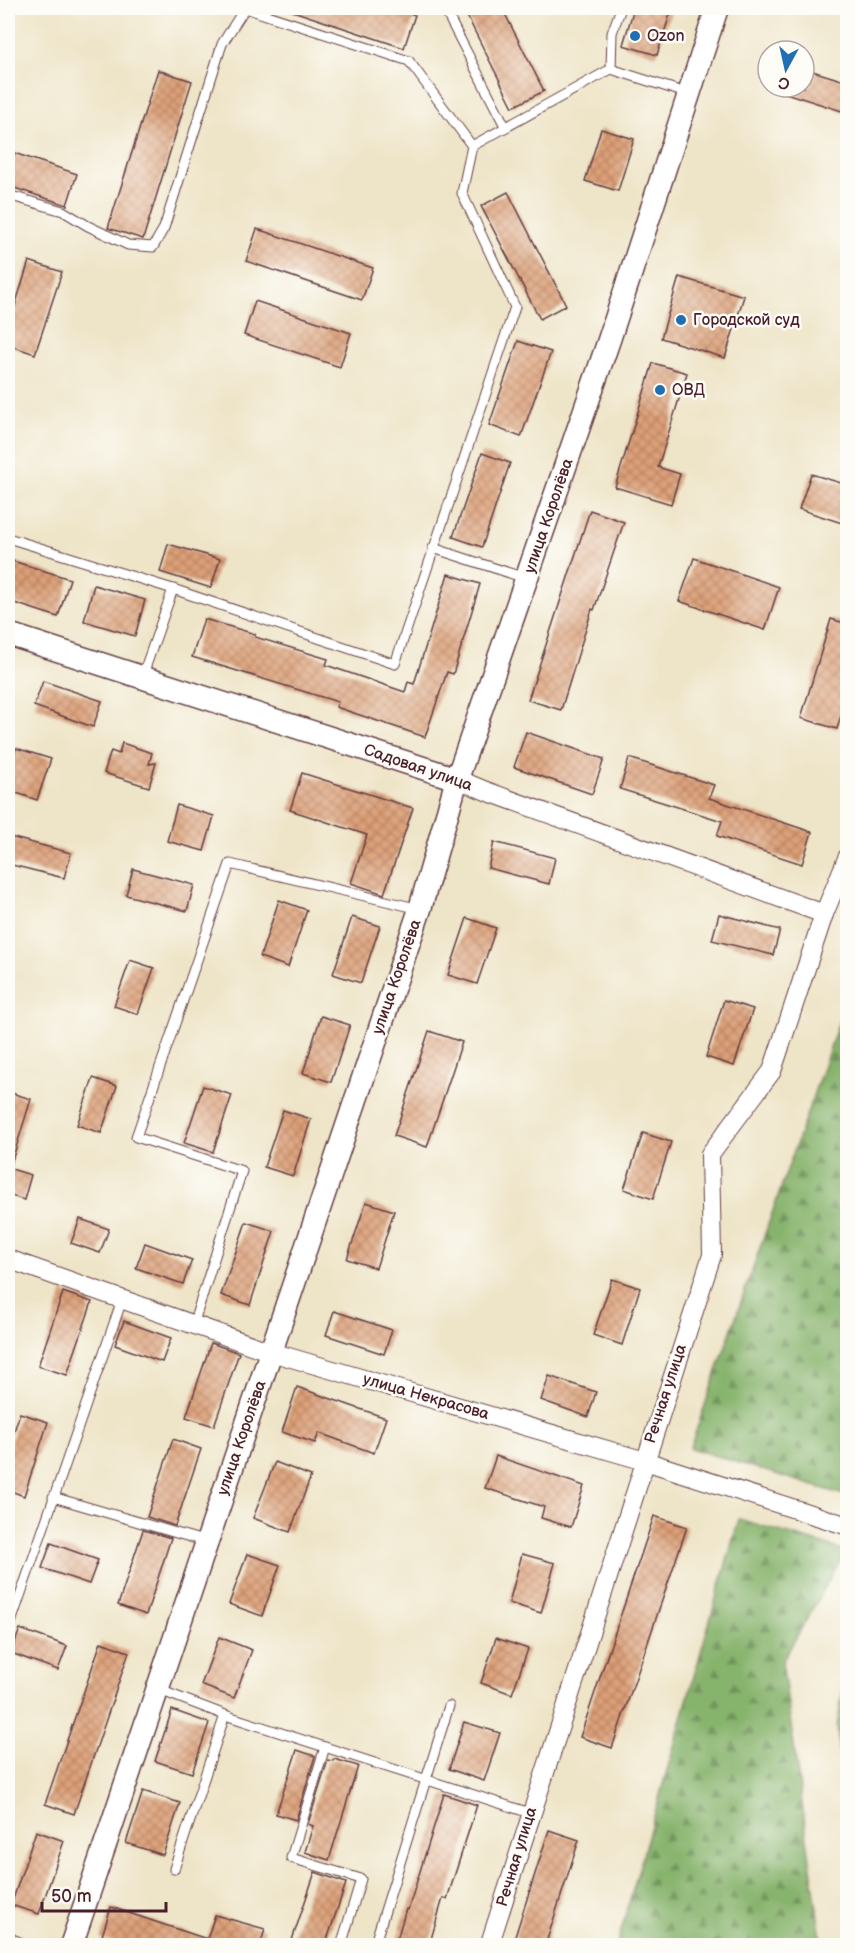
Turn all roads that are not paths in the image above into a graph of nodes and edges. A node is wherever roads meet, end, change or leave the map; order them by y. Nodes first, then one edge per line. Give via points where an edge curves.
1 (444, 8) edge
2 (621, 8) edge
3 (717, 8) edge
4 (611, 69) junction
5 (689, 94) junction
6 (504, 126) junction
7 (472, 146) junction
8 (8, 195) edge
9 (8, 538) edge
10 (433, 548) junction
11 (527, 578) junction
12 (173, 589) junction
13 (8, 634) edge
14 (141, 678) junction
15 (457, 779) junction
16 (848, 856) edge
17 (420, 909) junction
18 (824, 914) junction
19 (8, 1259) edge
20 (122, 1299) junction
21 (193, 1325) junction
22 (270, 1352) junction
23 (645, 1461) junction
24 (53, 1497) junction
25 (848, 1526) edge
26 (207, 1542) junction
27 (8, 1631) edge
28 (156, 1689) junction
29 (449, 1706) dead end
30 (225, 1715) junction
31 (325, 1747) junction
32 (426, 1780) junction
33 (530, 1813) junction
34 (174, 1869) dead end
35 (8, 1942) edge
36 (17, 1946) edge
37 (71, 1946) edge
38 (342, 1946) edge
39 (374, 1946) edge
40 (489, 1946) edge

1 - 6 lane
2 - 4 lane via 612,33
3 - 5 street, улица Королёва
4 - 5 lane
4 - 6 lane
5 - 11 street, улица Королёва
6 - 7 lane
7 - 8 lane via 409,61 245,9 222,44 164,228 153,247 128,245 63,212
7 - 10 lane via 462,193 515,307
9 - 12 lane
10 - 11 lane
10 - 12 lane via 395,664
11 - 15 street, улица Королёва
12 - 14 lane
13 - 14 street, Садовая улица
14 - 15 street, Садовая улица
15 - 17 street, улица Королёва
15 - 18 street, Садовая улица
16 - 18 street, Речная улица
17 - 21 lane via 230,864 136,1137 242,1171
17 - 22 street, улица Королёва
18 - 23 street, Речная улица via 772,1071 710,1154 712,1255
19 - 20 street, улица Некрасова
20 - 21 street, улица Некрасова
20 - 24 lane
21 - 22 street, улица Некрасова
22 - 23 street, улица Некрасова
22 - 26 street, улица Королёва
23 - 25 street, улица Некрасова
23 - 33 street, Речная улица
24 - 26 lane
24 - 27 lane
26 - 28 street, улица Королёва
28 - 30 lane
28 - 37 street, улица Королёва
29 - 32 lane
30 - 31 lane
30 - 34 lane
31 - 32 lane
31 - 38 lane via 291,1858 362,1880
32 - 33 lane
32 - 39 lane
33 - 40 street, Речная улица
35 - 36 street

